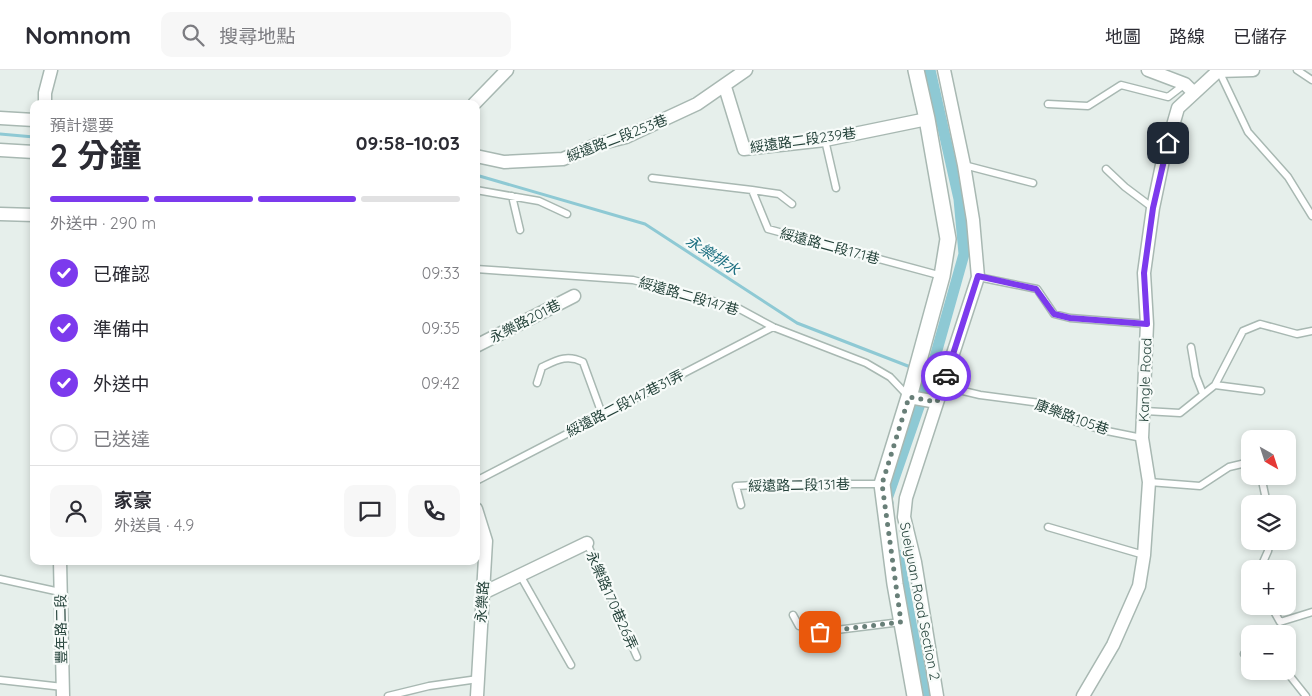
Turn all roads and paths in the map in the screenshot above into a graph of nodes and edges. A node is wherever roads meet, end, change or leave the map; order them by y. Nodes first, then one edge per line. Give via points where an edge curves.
1 (51, 70) edge
2 (508, 70) edge
3 (746, 70) edge
4 (916, 70) edge
5 (944, 70) edge
6 (1218, 70) edge
7 (1253, 70) edge
8 (1297, 70) edge
9 (1156, 71) edge
10 (1312, 80) edge
11 (725, 86) junction
12 (1189, 88) junction
13 (45, 100) edge
14 (478, 100) edge
15 (1048, 104) dead end
16 (0, 118) edge
17 (927, 119) junction
18 (30, 120) edge
19 (825, 140) junction
20 (0, 150) edge
21 (30, 152) edge
22 (480, 157) edge
23 (964, 166) junction
24 (1106, 169) dead end
25 (652, 178) dead end
26 (1033, 183) dead end
27 (836, 188) dead end
28 (752, 190) junction
29 (480, 191) edge
30 (512, 196) junction
31 (792, 204) dead end
32 (1153, 208) junction
33 (0, 214) edge
34 (567, 214) dead end
35 (30, 215) edge
36 (1312, 216) edge
37 (520, 230) dead end
38 (480, 269) edge
39 (942, 276) junction
40 (978, 276) junction
41 (574, 296) dead end
42 (1147, 324) junction
43 (773, 326) junction
44 (1312, 331) edge
45 (480, 344) edge
46 (1191, 347) dead end
47 (537, 383) dead end
48 (1215, 385) junction
49 (942, 386) junction
50 (1261, 391) dead end
51 (910, 392) junction
52 (1202, 394) junction
53 (937, 402) junction
54 (1145, 411) junction
55 (602, 414) junction
56 (1142, 438) junction
57 (1241, 464) edge
58 (480, 479) edge
59 (1149, 482) junction
60 (882, 484) junction
61 (741, 505) dead end
62 (480, 522) edge
63 (1048, 527) dead end
64 (587, 543) joint
65 (1144, 555) junction
66 (60, 565) edge
67 (520, 575) junction
68 (0, 579) edge
69 (60, 592) junction
70 (483, 593) junction
71 (1312, 612) edge
72 (793, 614) dead end
73 (1276, 615) edge
74 (901, 622) junction
75 (637, 657) dead end
76 (571, 664) dead end
77 (478, 679) junction
78 (0, 680) edge
79 (1293, 680) edge
80 (63, 692) edge
81 (388, 696) edge
82 (477, 696) edge
83 (915, 696) edge
84 (937, 696) edge
85 (1083, 696) edge
86 (1306, 696) edge

1 - 13 street
2 - 14 street
3 - 11 street, 綏遠路二段253巷
4 - 17 street, Sueiyuan Road Section 2
5 - 23 street, Sueiyuan Road Section 2
6 - 7 street
6 - 12 street, Kangle Road
6 - 36 lane via 1248,132 1288,177
8 - 10 lane
9 - 12 street
11 - 19 street, 綏遠路二段239巷 via 744,149
11 - 22 street, 綏遠路二段253巷 via 660,122 563,159 504,162
12 - 15 lane via 1168,97 1121,84 1088,106
12 - 32 street, Kangle Road via 1178,108
16 - 18 street
17 - 19 street, 綏遠路二段239巷
17 - 39 street, Sueiyuan Road Section 2 via 948,239
19 - 27 lane
20 - 21 street
23 - 26 lane
23 - 40 street, Sueiyuan Road Section 2
24 - 32 lane
25 - 28 lane
28 - 31 lane via 779,194
28 - 39 lane, 綏遠路二段171巷 via 768,229
29 - 30 lane
30 - 34 lane via 539,201
30 - 37 lane
32 - 42 street, Kangle Road via 1144,273
33 - 35 street
38 - 43 lane, 綏遠路二段147巷 via 633,280 736,306
39 - 51 street, Sueiyuan Road Section 2
40 - 42 lane via 1036,289 1054,314
40 - 49 street, Sueiyuan Road Section 2
41 - 45 street, 永樂路201巷
42 - 54 street, Kangle Road
43 - 51 lane, 綏遠路二段147巷 via 866,363
43 - 55 lane, 綏遠路二段147巷31弄
44 - 48 lane via 1297,334 1260,324 1243,330
46 - 52 lane
47 - 55 lane via 542,367 560,358 574,357 583,362
48 - 50 lane
48 - 52 lane
49 - 53 street, Sueiyuan Road Section 2
49 - 56 lane, 康樂路105巷 via 1040,403 1071,420
51 - 53 street
51 - 60 street, Sueiyuan Road Section 2
52 - 54 lane via 1180,413
53 - 84 street, Sueiyuan Road Section 2 via 906,498 904,516 915,562
54 - 56 street, Kangle Road
55 - 58 lane, 綏遠路二段147巷31弄
56 - 59 street, Kangle Road
57 - 59 lane via 1230,467 1200,486
59 - 65 street, Kangle Road
60 - 61 lane, 綏遠路二段131巷 via 736,486
60 - 74 street, Sueiyuan Road Section 2
62 - 70 street, 永樂路 via 486,541
63 - 65 lane
64 - 67 street
64 - 75 lane, 永樂路170巷26弄
65 - 85 street, Kangle Road via 1139,586 1113,644
66 - 69 street, 豐年路二段
67 - 70 street
67 - 76 lane
68 - 69 lane
69 - 80 street, 豐年路二段
70 - 77 street, 永樂路
71 - 73 lane via 1280,622
72 - 74 lane via 799,626 820,632
74 - 83 street, Sueiyuan Road Section 2
77 - 81 lane
77 - 82 street, 永樂路
78 - 80 lane
79 - 86 lane

